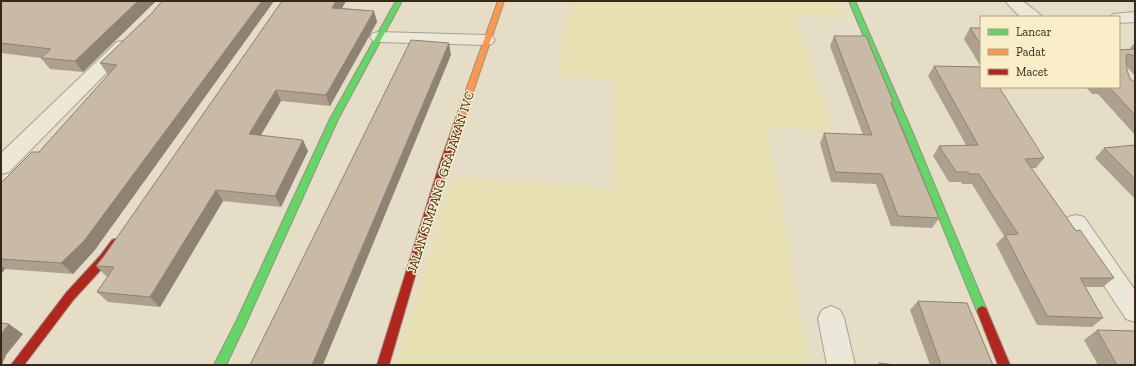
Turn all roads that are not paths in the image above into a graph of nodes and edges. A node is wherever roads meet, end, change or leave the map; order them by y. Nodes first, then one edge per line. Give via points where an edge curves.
1 (399, 1) edge
2 (501, 1) edge
3 (852, 1) edge
4 (1013, 1) edge
5 (1032, 16) edge
6 (1135, 17) edge
7 (1120, 18) edge
8 (134, 35) edge
9 (379, 37) junction
10 (486, 40) junction
11 (1, 166) edge
12 (1076, 224) dead end
13 (122, 233) edge
14 (1135, 311) edge
15 (831, 318) dead end
16 (17, 365) edge
17 (220, 365) edge
18 (383, 365) edge
19 (840, 365) edge
20 (1004, 365) edge

1 - 9 street
2 - 10 street, JALAN SIMPANG GRAJAKAN IVC
3 - 20 street
4 - 5 street
6 - 7 street
8 - 11 street
9 - 10 street
9 - 17 street via 334,119
10 - 18 street, JALAN SIMPANG GRAJAKAN IVC via 444,163
12 - 14 street
13 - 16 street via 104,259 70,296
15 - 19 street

